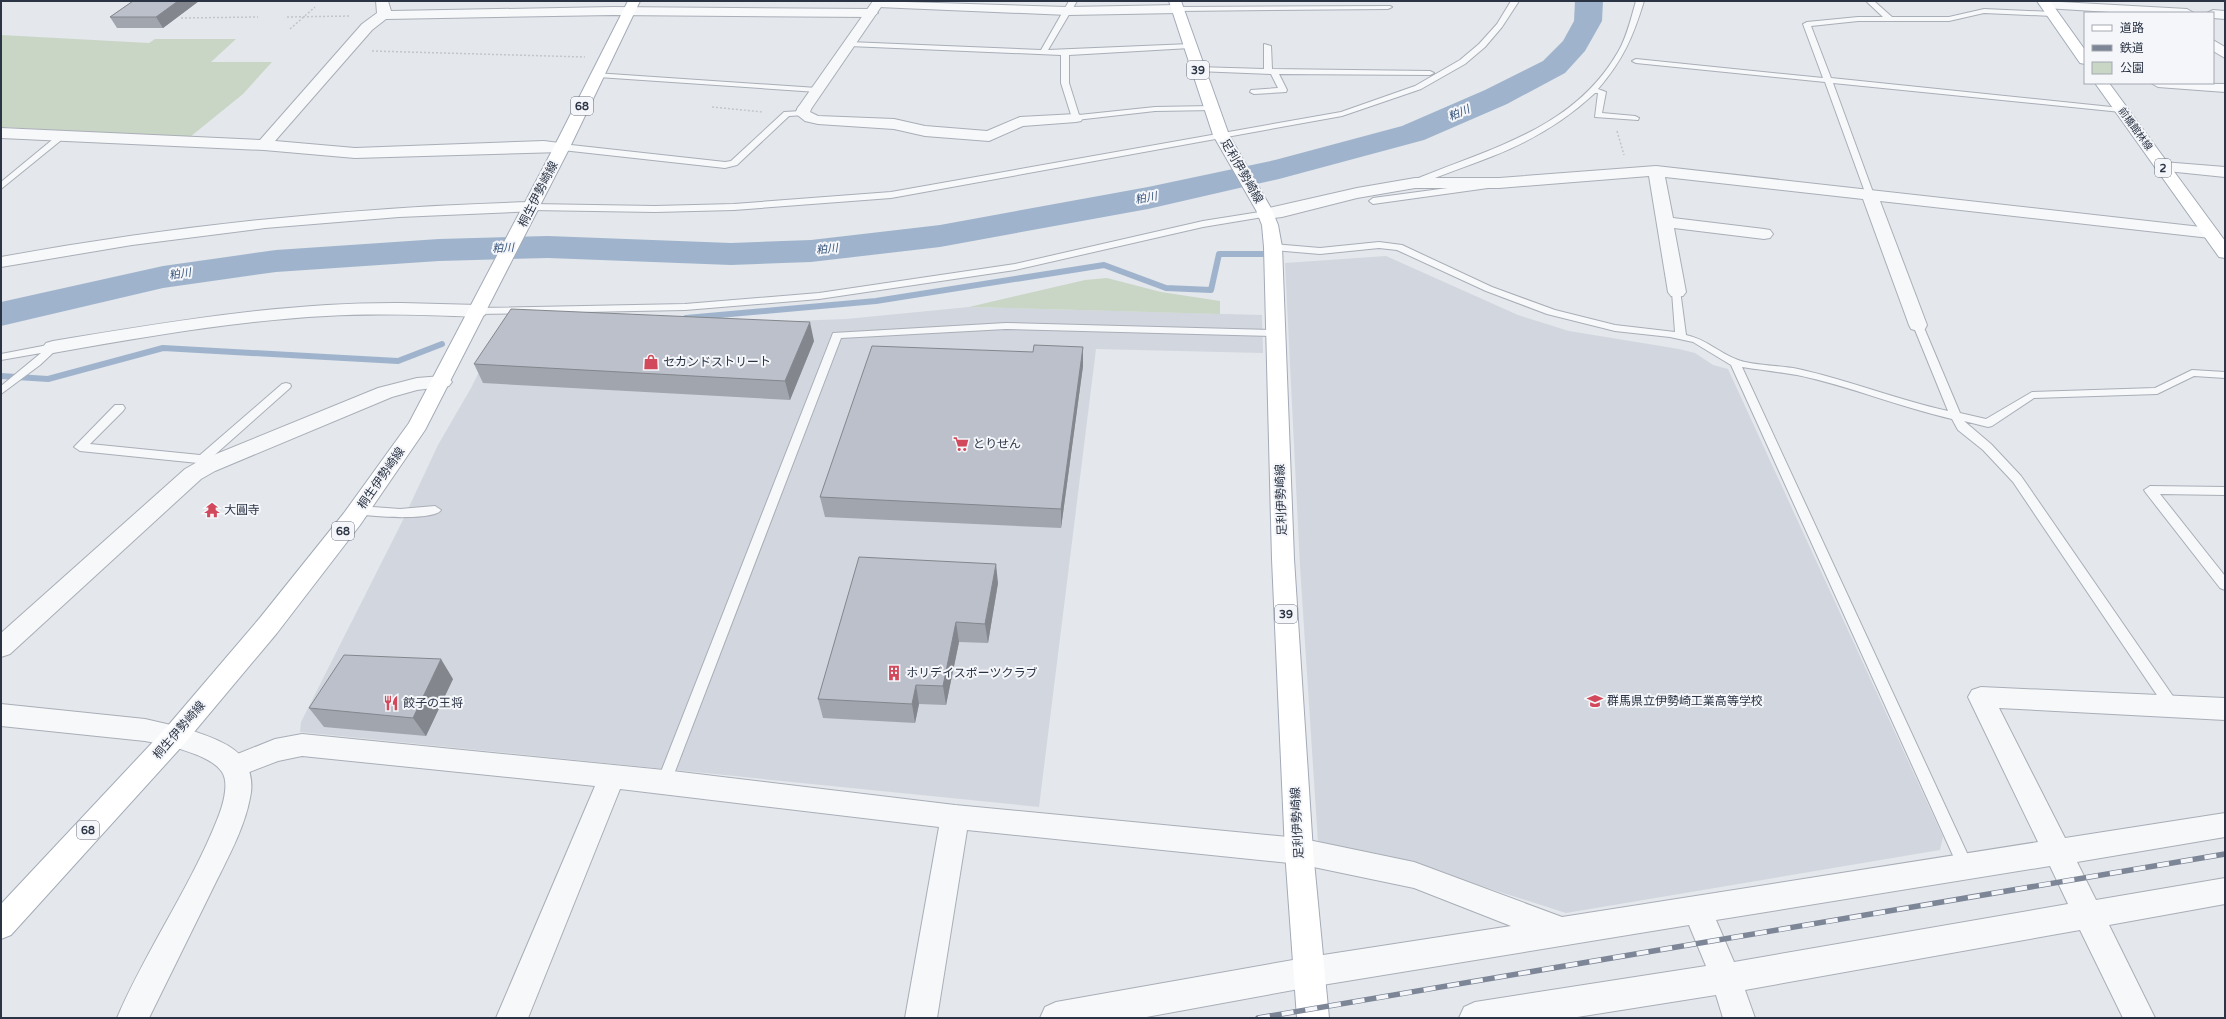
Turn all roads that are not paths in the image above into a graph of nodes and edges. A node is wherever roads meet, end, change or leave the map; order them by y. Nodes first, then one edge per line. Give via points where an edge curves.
1 (382, 1) edge
2 (484, 1) edge
3 (1515, 1) edge
4 (1640, 1) edge
5 (1870, 1) edge
6 (2162, 1) edge
7 (1177, 5) edge
8 (631, 6) edge
9 (876, 6) edge
10 (1070, 6) edge
11 (2047, 6) edge
12 (1388, 7) dead end
13 (2161, 12) edge
14 (2178, 12) edge
15 (474, 14) junction
16 (2214, 14) edge
17 (2225, 15) edge
18 (383, 16) junction
19 (1890, 19) junction
20 (849, 44) junction
21 (2214, 45) edge
22 (1190, 46) junction
23 (1267, 46) dead end
24 (1043, 53) junction
25 (1065, 54) junction
26 (2225, 54) edge
27 (2084, 59) edge
28 (1636, 61) dead end
29 (1197, 68) junction
30 (1271, 71) junction
31 (1430, 73) dead end
32 (598, 75) junction
33 (1828, 81) junction
34 (2103, 84) edge
35 (2171, 84) edge
36 (2225, 88) edge
37 (817, 90) junction
38 (1594, 90) junction
39 (1254, 92) dead end
40 (1211, 108) junction
41 (2121, 110) junction
42 (798, 112) junction
43 (1076, 118) junction
44 (1635, 118) dead end
45 (1, 133) edge
46 (61, 137) junction
47 (1222, 137) junction
48 (264, 145) junction
49 (562, 147) junction
50 (2163, 167) junction
51 (1656, 171) junction
52 (2225, 172) edge
53 (1499, 183) junction
54 (1415, 184) junction
55 (1, 186) edge
56 (1870, 195) junction
57 (1374, 200) dead end
58 (530, 209) junction
59 (1265, 212) junction
60 (1665, 222) junction
61 (2210, 232) junction
62 (1764, 234) dead end
63 (1273, 247) junction
64 (2225, 253) edge
65 (1, 262) edge
66 (1677, 292) joint
67 (479, 308) junction
68 (1918, 325) joint
69 (1276, 333) junction
70 (1681, 337) junction
71 (53, 347) junction
72 (1, 356) edge
73 (1735, 364) junction
74 (2225, 375) edge
75 (442, 382) junction
76 (286, 386) dead end
77 (1, 391) edge
78 (119, 408) dead end
79 (1955, 415) junction
80 (204, 462) junction
81 (2225, 491) edge
82 (359, 510) junction
83 (435, 510) dead end
84 (2225, 585) edge
85 (1, 647) edge
86 (2172, 706) junction
87 (2225, 709) edge
88 (1, 715) edge
89 (175, 736) junction
90 (234, 767) junction
91 (612, 777) junction
92 (664, 782) junction
93 (955, 817) junction
94 (2225, 825) edge
95 (1298, 851) junction
96 (2058, 852) junction
97 (1965, 866) junction
98 (2225, 891) edge
99 (1697, 910) junction
100 (2088, 914) junction
101 (1, 925) edge
102 (1564, 932) junction
103 (1310, 972) junction
104 (1726, 978) junction
105 (133, 1018) edge
106 (512, 1018) edge
107 (921, 1018) edge
108 (1056, 1018) edge
109 (1313, 1018) edge
110 (1475, 1018) edge
111 (1739, 1018) edge
112 (2139, 1018) edge

1 - 18 street via 385,10
2 - 15 street
3 - 47 lane via 1497,29 1476,52 1441,77 1382,102 1303,122
4 - 38 lane via 1619,57
5 - 19 lane
6 - 14 street
7 - 10 street
7 - 12 lane
7 - 22 main road, 足利伊勢崎線 / 39
8 - 9 street
8 - 15 street
8 - 32 main road, 桐生伊勢崎線 / 68
9 - 10 street
9 - 20 street
10 - 24 lane
11 - 13 street
11 - 19 lane via 1984,11 1949,19
11 - 27 main road
15 - 18 street
16 - 17 street
18 - 48 street via 367,27
19 - 33 lane via 1807,24
20 - 24 lane
20 - 37 street
21 - 26 street
22 - 25 lane
22 - 29 main road, 足利伊勢崎線 / 39
23 - 30 lane
24 - 25 lane
25 - 43 lane via 1064,83
28 - 33 lane
29 - 30 lane
29 - 40 main road, 足利伊勢崎線 / 39
30 - 31 lane
30 - 39 lane via 1282,90
32 - 37 lane
32 - 49 main road, 桐生伊勢崎線 / 68
33 - 41 lane
33 - 56 lane
34 - 41 main road, 前橋館林線 / 2
35 - 36 street
37 - 42 street
38 - 44 lane via 1602,92 1598,115
38 - 54 lane via 1571,110 1524,139 1491,154 1447,168
40 - 43 lane via 1155,110
40 - 47 main road, 足利伊勢崎線 / 39
41 - 50 main road, 前橋館林線 / 2
42 - 43 street via 818,120 894,124 925,131 989,136 1020,122
42 - 49 lane via 734,163 725,166
45 - 46 street
46 - 48 street
46 - 55 lane
47 - 58 lane via 891,195 734,207
47 - 59 main road, 足利伊勢崎線 / 39
48 - 49 street via 355,153
49 - 58 main road, 桐生伊勢崎線 / 68
50 - 52 street
50 - 61 main road, 前橋館林線 / 2
51 - 53 street
51 - 56 street
51 - 60 street
53 - 54 street
53 - 57 lane
54 - 59 street via 1357,193 1282,212
56 - 61 street
56 - 68 street
58 - 65 street via 416,212 258,225 174,234
58 - 67 main road, 桐生伊勢崎線 / 68
59 - 63 main road, 足利伊勢崎線 / 39
59 - 67 lane via 1018,266 846,293 688,307
60 - 62 street
60 - 66 street
61 - 64 main road, 前橋館林線 / 2
63 - 69 main road, 足利伊勢崎線 / 39
63 - 70 lane via 1320,251 1379,245 1399,247 1489,288 1550,312 1615,328
66 - 70 lane
67 - 71 street via 378,308 298,312 183,326
67 - 75 main road, 桐生伊勢崎線 / 68
68 - 79 lane
69 - 92 lane via 1006,326 837,335
69 - 95 main road, 足利伊勢崎線 / 39 via 1283,559
70 - 73 lane via 1696,340
71 - 72 lane
71 - 77 lane
73 - 79 lane via 1796,372 1851,386 1919,408
73 - 97 lane
74 - 79 lane via 2192,373 2157,391 2032,395 1988,423
75 - 80 street via 417,384 385,392
75 - 82 main road, 桐生伊勢崎線 / 68 via 418,425
76 - 80 lane
78 - 80 lane via 80,447
79 - 86 lane via 1962,427 1987,447 2018,479
80 - 85 street
81 - 84 lane via 2150,490
82 - 83 lane via 400,513
82 - 89 main road, 桐生伊勢崎線 / 68 via 268,626
86 - 87 street
86 - 96 street via 1981,697
88 - 89 street via 145,730
89 - 90 street via 222,754
89 - 101 main road, 桐生伊勢崎線 / 68
90 - 91 street via 275,750 302,745
90 - 105 street via 238,780 237,798 231,819 214,859
91 - 92 street
91 - 106 street
92 - 93 street
93 - 95 street
93 - 107 street
94 - 96 street
95 - 102 street via 1414,875
95 - 103 main road, 足利伊勢崎線 / 39
96 - 97 street
96 - 100 street
97 - 99 street
98 - 100 street
99 - 102 street
99 - 104 street
100 - 104 street
100 - 112 street
102 - 103 street
103 - 108 street
103 - 109 main road, 足利伊勢崎線 / 39
104 - 110 street
104 - 111 street

